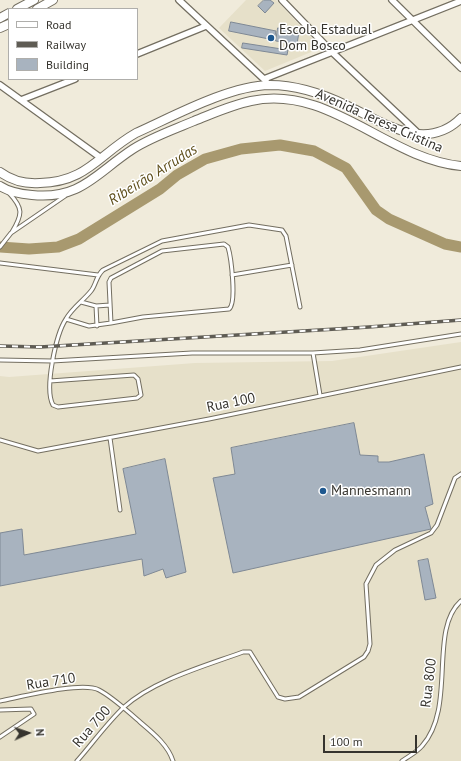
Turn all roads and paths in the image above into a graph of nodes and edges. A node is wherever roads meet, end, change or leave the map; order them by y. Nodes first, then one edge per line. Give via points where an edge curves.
1 (34, 0) edge
2 (54, 0) edge
3 (179, 0) edge
4 (282, 0) edge
5 (392, 0) edge
6 (461, 1) edge
7 (19, 8) edge
8 (38, 8) edge
9 (412, 20) junction
10 (206, 26) junction
11 (332, 52) junction
12 (138, 54) edge
13 (461, 68) edge
14 (71, 80) edge
15 (267, 82) junction
16 (0, 85) edge
17 (21, 100) junction
18 (461, 118) edge
19 (420, 134) junction
20 (101, 158) junction
21 (461, 166) edge
22 (0, 172) edge
23 (2, 187) edge
24 (74, 191) junction
25 (11, 233) junction
26 (0, 247) edge
27 (0, 263) edge
28 (292, 265) junction
29 (98, 274) junction
30 (232, 275) junction
31 (81, 302) junction
32 (110, 305) junction
33 (96, 306) junction
34 (300, 307) dead end
35 (66, 319) junction
36 (111, 323) junction
37 (97, 326) junction
38 (461, 334) edge
39 (313, 353) junction
40 (0, 360) edge
41 (52, 361) junction
42 (461, 367) edge
43 (50, 381) junction
44 (320, 395) junction
45 (110, 438) junction
46 (0, 440) edge
47 (461, 474) edge
48 (120, 510) dead end
49 (461, 600) edge
50 (0, 701) edge
51 (124, 708) junction
52 (0, 710) edge
53 (0, 738) edge
54 (77, 761) edge
55 (173, 761) edge
56 (402, 761) edge

1 - 7 main road
2 - 8 main road
3 - 10 street
4 - 11 street
5 - 9 street
6 - 9 street
9 - 11 street
9 - 13 street
10 - 12 street
10 - 15 street
11 - 15 street
11 - 19 street
14 - 17 street
15 - 19 main road, Avenida Teresa Cristina via 325,96 394,129
15 - 20 main road, Avenida Teresa Cristina via 227,94 164,121 124,140
16 - 17 street
17 - 20 street
18 - 19 main road, Avenida Teresa Cristina via 438,132
20 - 22 main road, Avenida Teresa Cristina via 76,176 54,182 18,182
21 - 24 main road, Avenida Teresa Cristina via 445,165 422,157 336,114 302,102 272,98 230,106 157,136 133,149
23 - 24 main road, Avenida Teresa Cristina via 39,196
23 - 25 lane via 17,202 20,211 20,220
24 - 25 lane
25 - 26 lane
27 - 29 lane
28 - 29 lane via 286,236 282,230 249,225 155,243
28 - 30 lane
28 - 34 lane
29 - 31 lane via 92,290
30 - 32 lane via 228,247 224,244 170,249 109,280
30 - 36 lane via 233,304 229,309 142,317
31 - 33 lane
31 - 35 lane
32 - 33 lane
32 - 36 lane
33 - 37 lane
35 - 37 lane
35 - 41 lane
36 - 37 lane
38 - 39 lane via 360,350
39 - 41 lane via 192,353
39 - 44 lane
40 - 41 lane
41 - 43 lane
42 - 44 lane, Rua 100
43 - 43 lane via 134,375 138,379 141,395 137,398 58,407 50,400
44 - 45 lane, Rua 100
45 - 46 lane, Rua 100 via 38,450
45 - 48 lane
47 - 51 lane, Rua 700 via 455,478 437,525 431,533 394,550 376,565 366,584 370,644 364,657 299,697 285,699 278,697 250,652 243,652 157,686
49 - 56 lane, Rua 800 via 449,615 446,627 440,703 432,727 422,746
50 - 51 lane, Rua 710 via 86,687 98,689
51 - 54 lane, Rua 700
51 - 55 lane via 165,746
52 - 53 lane via 31,709 34,714

